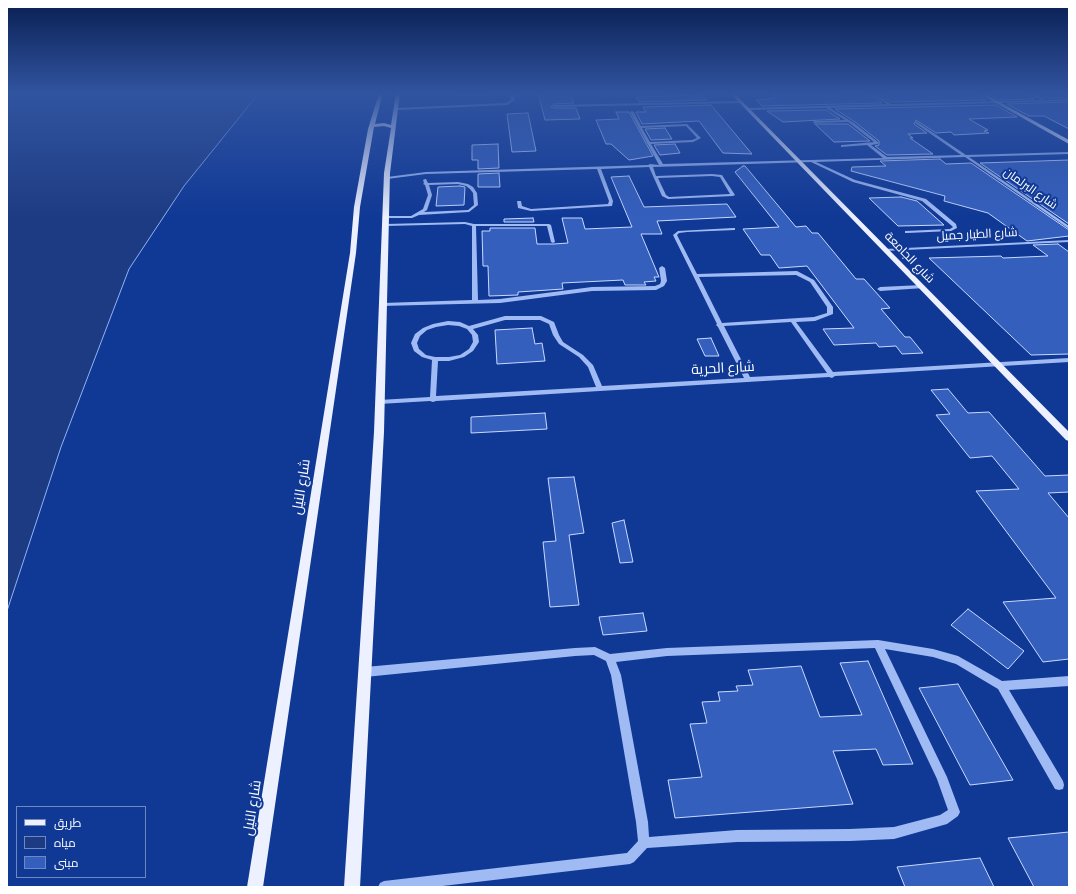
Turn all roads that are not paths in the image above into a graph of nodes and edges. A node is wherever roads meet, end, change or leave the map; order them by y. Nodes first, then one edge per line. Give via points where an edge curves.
1 (370, 135) edge
2 (392, 135) edge
3 (644, 135) edge
4 (696, 135) edge
5 (773, 135) edge
6 (866, 135) edge
7 (934, 135) edge
8 (1056, 135) edge
9 (1069, 142) edge
10 (649, 143) junction
11 (869, 145) junction
12 (842, 146) dead end
13 (1069, 148) edge
14 (959, 152) junction
15 (1069, 152) edge
16 (881, 155) junction
17 (966, 157) junction
18 (887, 159) junction
19 (798, 160) junction
20 (812, 162) junction
21 (650, 165) junction
22 (661, 165) junction
23 (598, 167) junction
24 (426, 173) junction
25 (387, 175) junction
26 (655, 177) junction
27 (426, 184) junction
28 (519, 202) dead end
29 (420, 214) junction
30 (386, 221) junction
31 (474, 225) junction
32 (1069, 228) edge
33 (733, 229) dead end
34 (907, 232) dead end
35 (1069, 241) edge
36 (553, 242) dead end
37 (885, 250) junction
38 (662, 268) dead end
39 (695, 276) junction
40 (922, 287) junction
41 (880, 289) dead end
42 (475, 301) junction
43 (383, 305) junction
44 (793, 321) junction
45 (719, 325) junction
46 (469, 328) junction
47 (435, 359) junction
48 (1069, 360) edge
49 (998, 365) junction
50 (832, 376) junction
51 (748, 380) junction
52 (600, 388) junction
53 (433, 400) junction
54 (379, 402) junction
55 (1069, 438) edge
56 (878, 644) junction
57 (610, 658) junction
58 (365, 672) junction
59 (1069, 681) edge
60 (1001, 686) junction
61 (1059, 785) dead end
62 (644, 843) junction
63 (255, 887) edge
64 (352, 887) edge
65 (384, 887) edge

1 - 63 main road, شارع النيل via 357,207 353,253
2 - 25 main road
3 - 10 street
4 - 10 street via 699,138 693,141
5 - 19 main road, شارع الجامعة
6 - 11 street via 877,143
7 - 14 street, شارع البرلمان
8 - 9 main road
10 - 22 street
11 - 12 street
11 - 16 street
13 - 14 street
14 - 16 street
14 - 17 street, شارع البرلمان
15 - 17 street
16 - 18 street
16 - 19 street
17 - 18 street
17 - 32 street, شارع البرلمان
18 - 20 street
19 - 20 street
19 - 22 street
19 - 37 main road, شارع الجامعة
20 - 34 street via 854,181 924,200 955,228
21 - 22 street
21 - 23 street
21 - 26 street
23 - 24 street
23 - 28 street via 611,201 610,205 532,210 520,207
24 - 25 street
24 - 27 street
25 - 30 main road
26 - 26 street via 664,196 668,198 734,195 721,176
27 - 29 street via 430,195 428,204
27 - 29 street via 467,185 475,193 476,205 469,210
29 - 30 street
30 - 31 street
30 - 43 main road
31 - 36 street via 549,225
31 - 42 street
33 - 39 street via 687,231 675,235
35 - 37 street, شارع الطيار جميل
37 - 40 main road, شارع الجامعة
38 - 42 street via 664,281 656,288 592,289 500,301
39 - 44 street via 786,272 805,276 812,281 830,307 830,314 815,319
39 - 45 street
40 - 41 street
40 - 49 main road, شارع الجامعة
42 - 43 street
43 - 54 main road
44 - 45 street
44 - 50 street
45 - 51 street
46 - 47 street via 475,335 476,342 471,350 462,356
46 - 47 street via 460,324 442,324 424,329 417,335 414,343 416,350
46 - 52 street via 505,318 548,319 561,343 591,366
47 - 53 street
48 - 49 street, شارع الحرية
49 - 50 street, شارع الحرية
49 - 55 main road, شارع الجامعة
50 - 51 street, شارع الحرية
51 - 52 street, شارع الحرية
52 - 53 street, شارع الحرية
53 - 54 street, شارع الحرية
54 - 58 main road
56 - 57 street via 667,652
56 - 60 street via 958,660
56 - 62 street via 942,777 954,812 943,820 894,833 738,836
57 - 58 street via 588,651
57 - 62 street via 616,675
58 - 64 main road
59 - 60 street
60 - 61 street
62 - 65 street via 630,858

